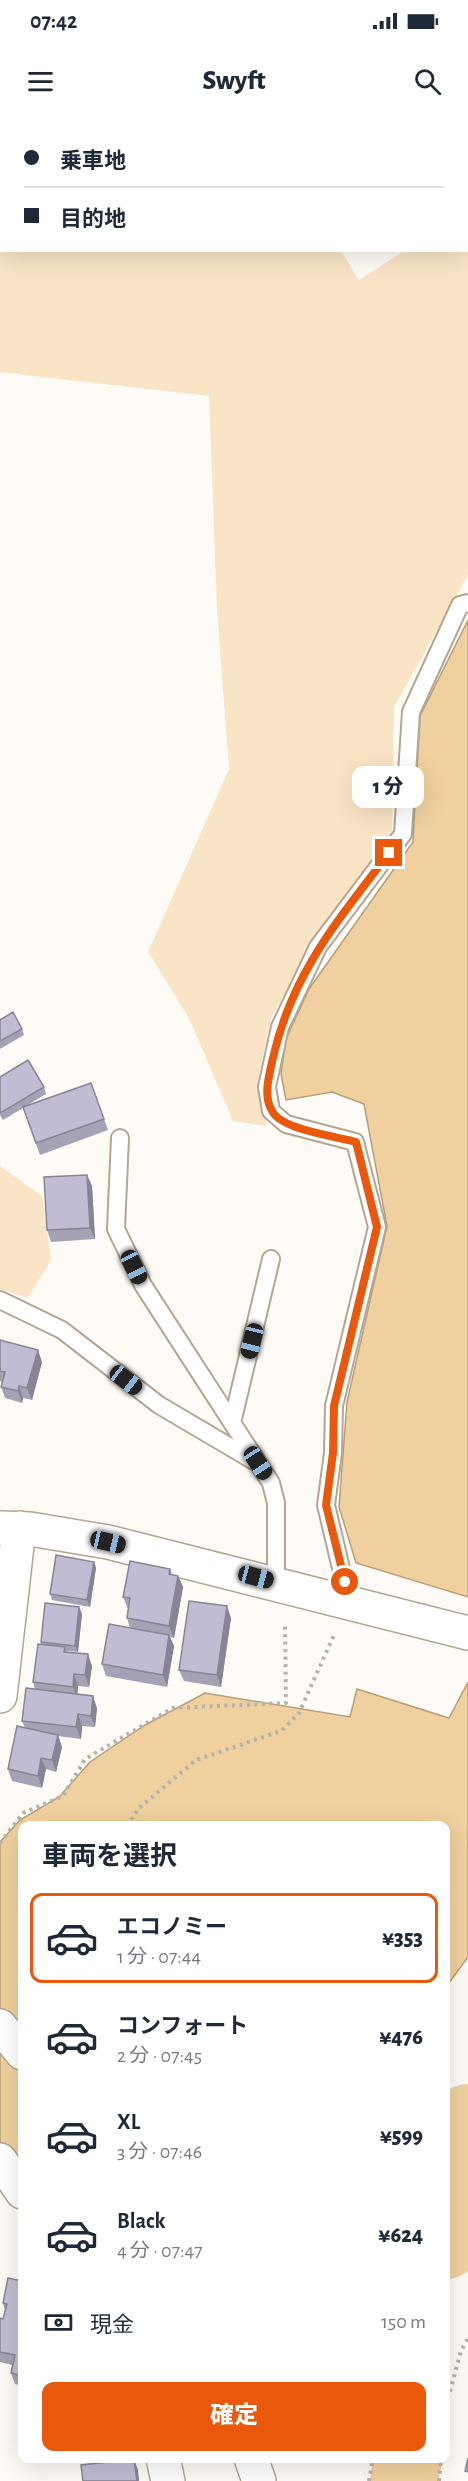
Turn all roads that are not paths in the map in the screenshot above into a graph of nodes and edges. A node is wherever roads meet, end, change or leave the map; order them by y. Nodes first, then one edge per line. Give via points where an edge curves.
1 (468, 603) edge
2 (120, 1138) dead end
3 (271, 1259) dead end
4 (0, 1300) edge
5 (232, 1423) junction
6 (258, 1463) junction
7 (10, 1528) edge
8 (280, 1583) junction
9 (349, 1602) junction
10 (468, 1633) edge
11 (0, 1696) edge
12 (0, 2025) edge
13 (18, 2048) edge
14 (1, 2163) edge
15 (18, 2186) edge
16 (164, 2463) edge
17 (253, 2463) edge
18 (168, 2481) edge
19 (259, 2481) edge

1 - 9 lane via 460,605 411,712 403,834 318,947 280,1027 267,1087 272,1111 286,1124 356,1142 377,1227 334,1406 326,1505
2 - 5 lane via 116,1229 143,1285
3 - 5 lane
4 - 6 lane via 62,1330 159,1405
5 - 6 lane
6 - 8 lane via 271,1483 276,1503
7 - 8 street via 108,1542
7 - 11 street
8 - 9 street
9 - 10 street
12 - 13 street
14 - 15 street
16 - 18 street
17 - 19 street

